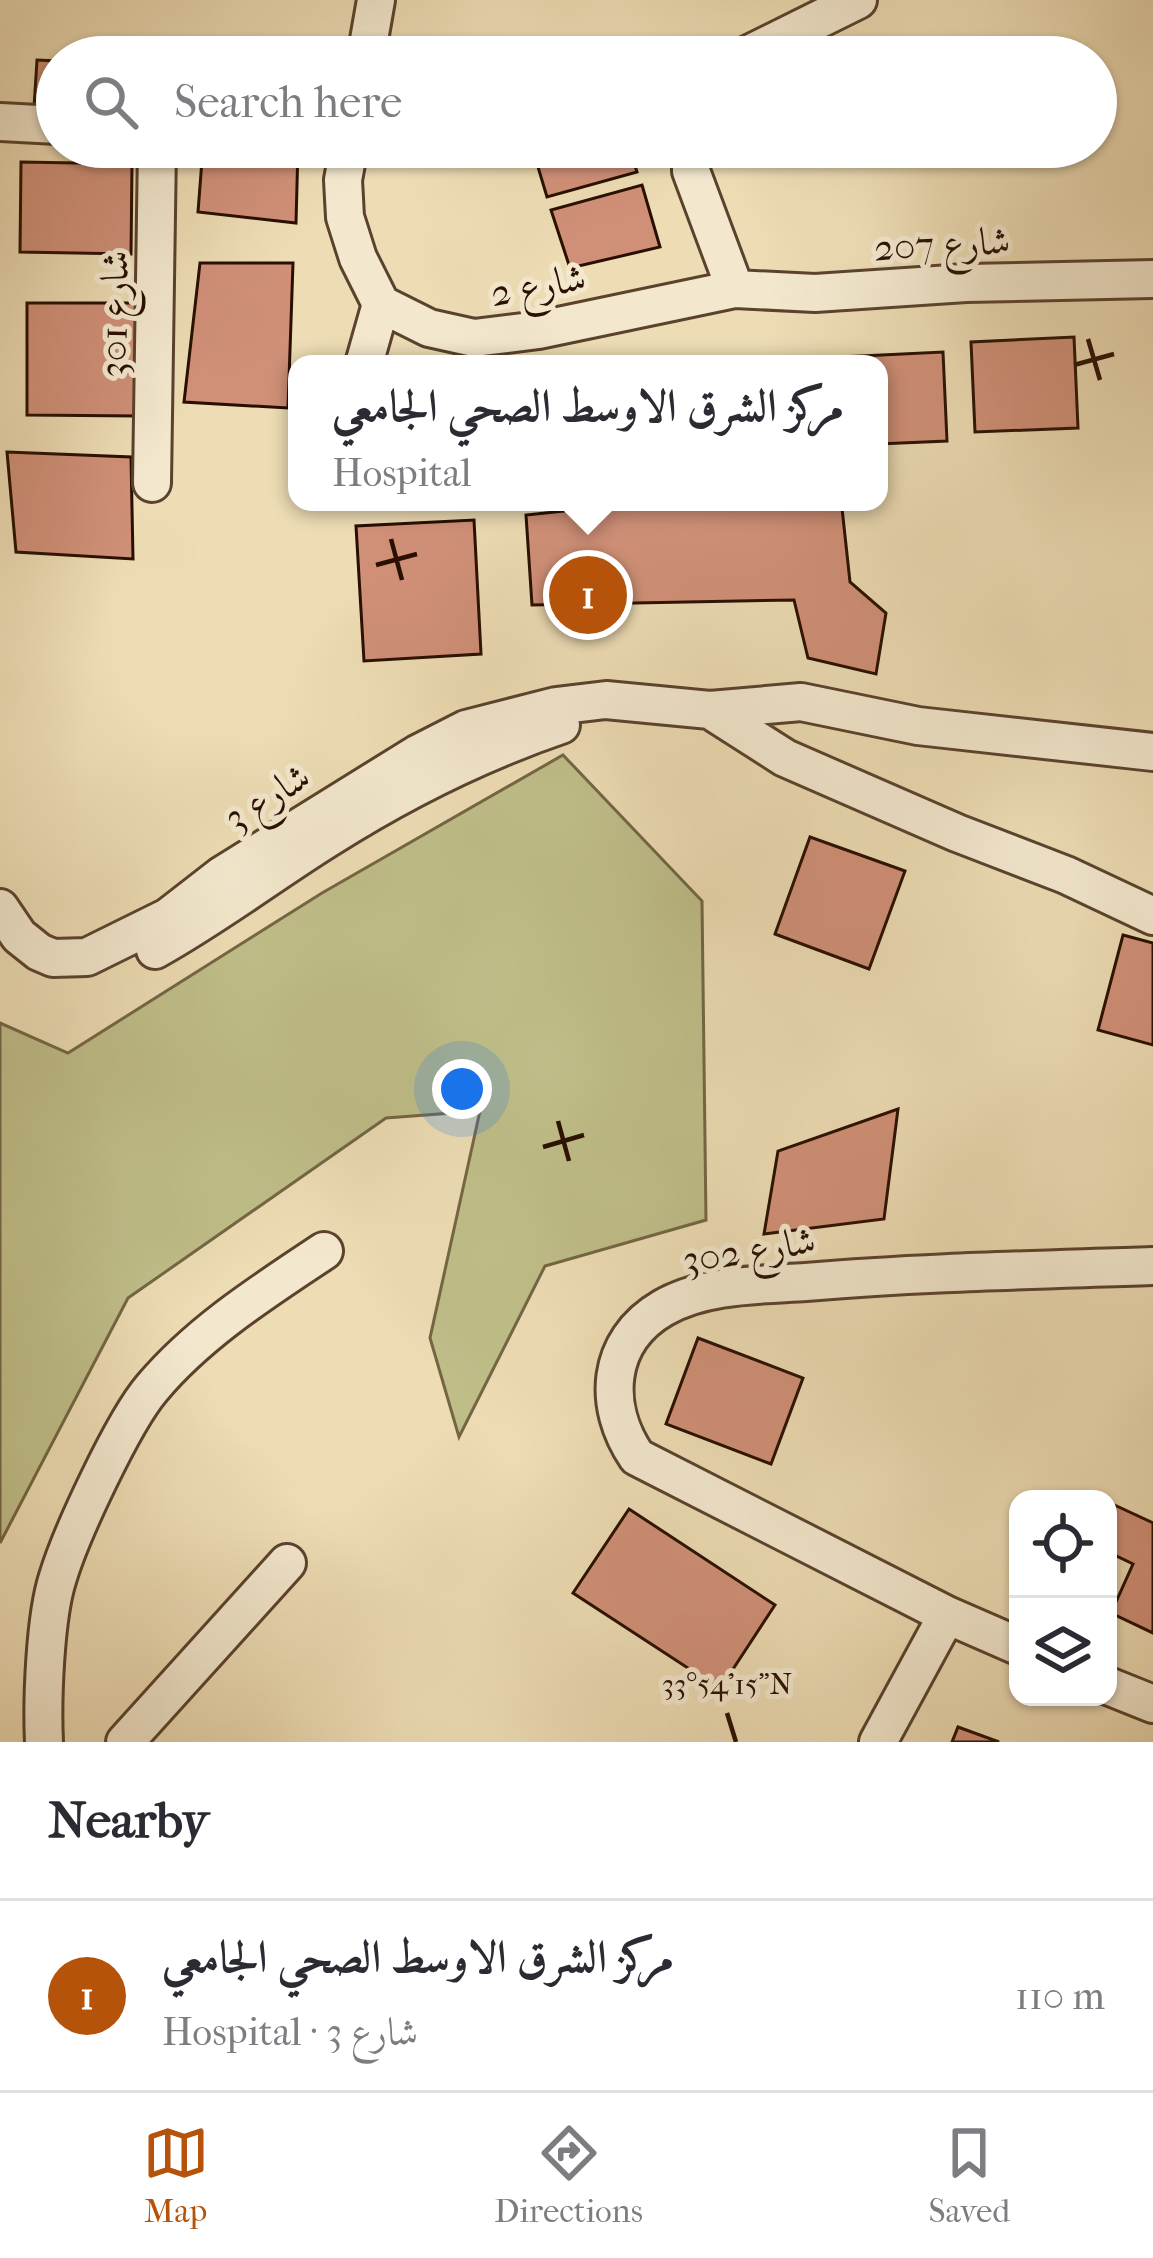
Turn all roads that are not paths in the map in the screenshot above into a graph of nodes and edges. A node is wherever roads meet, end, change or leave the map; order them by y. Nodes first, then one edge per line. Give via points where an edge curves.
1 (376, 0) edge
2 (858, 0) edge
3 (370, 36) edge
4 (785, 36) edge
5 (0, 122) edge
6 (36, 124) edge
7 (157, 168) edge
8 (345, 168) edge
9 (691, 168) edge
10 (1153, 279) edge
11 (735, 290) junction
12 (381, 304) junction
13 (367, 355) edge
14 (152, 483) dead end
15 (606, 700) junction
16 (710, 710) junction
17 (1153, 752) edge
18 (0, 908) edge
19 (1153, 916) edge
20 (0, 942) edge
21 (324, 1251) dead end
22 (1153, 1266) edge
23 (287, 1563) dead end
24 (947, 1615) junction
25 (1009, 1642) edge
26 (1117, 1690) edge
27 (1153, 1704) edge
28 (44, 1742) edge
29 (125, 1742) edge
30 (878, 1742) edge

1 - 3 street
2 - 4 street
5 - 6 street
7 - 14 street, شارع 301
8 - 12 street via 345,217
9 - 11 street
10 - 11 street, شارع 207
11 - 12 street, شارع 2 via 474,338 429,328
12 - 13 street
15 - 16 street, شارع 3
15 - 18 street, شارع 3 via 528,710 466,729 222,875 168,917 87,957 39,952
15 - 20 street, شارع 3 via 448,770 118,970 50,975
16 - 17 street, شارع 3 via 801,702 918,726
16 - 19 street via 784,758
21 - 28 street via 206,1335 150,1390 57,1580
22 - 24 street, شارع 302 via 751,1286 666,1306 632,1335 612,1396 637,1456
23 - 29 street
24 - 25 street, شارع 302
24 - 30 street
26 - 27 street

